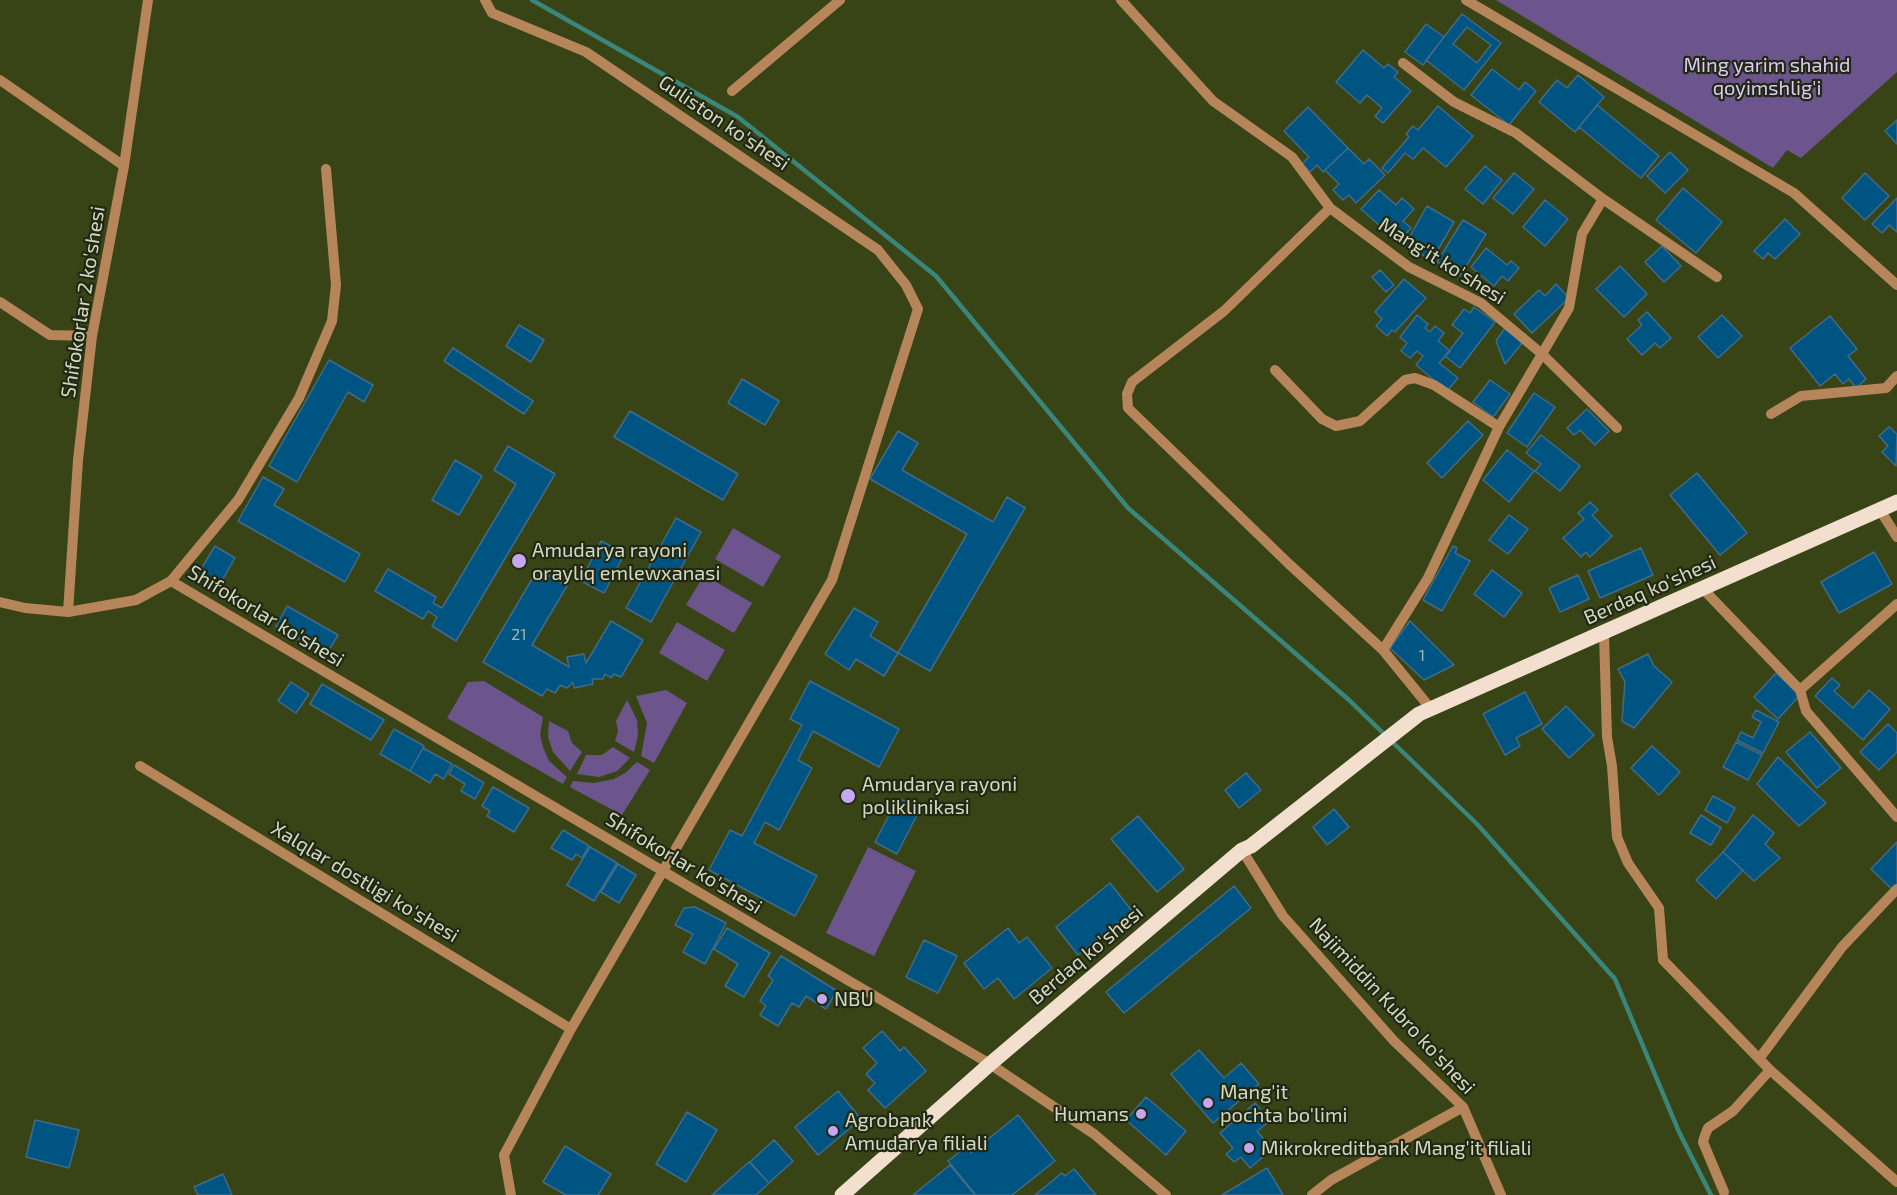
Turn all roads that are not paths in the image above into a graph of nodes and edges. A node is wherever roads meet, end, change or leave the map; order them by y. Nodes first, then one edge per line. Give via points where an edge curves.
1 (485, 0) edge
2 (840, 0) edge
3 (1121, 0) edge
4 (1466, 0) edge
5 (145, 1) edge
6 (1403, 63) dead end
7 (0, 80) edge
8 (732, 92) dead end
9 (124, 166) junction
10 (326, 168) dead end
11 (1603, 199) junction
12 (1330, 208) junction
13 (1717, 277) dead end
14 (1897, 285) edge
15 (0, 303) edge
16 (92, 336) junction
17 (1542, 354) junction
18 (1275, 370) dead end
19 (1897, 376) edge
20 (1771, 414) dead end
21 (1499, 427) junction
22 (1617, 428) dead end
23 (1897, 502) edge
24 (1880, 510) junction
25 (1897, 537) edge
26 (171, 581) junction
27 (1704, 590) junction
28 (0, 602) edge
29 (1897, 604) edge
30 (69, 612) junction
31 (1604, 634) junction
32 (1383, 650) junction
33 (1800, 690) junction
34 (1425, 712) junction
35 (140, 766) dead end
36 (1897, 817) edge
37 (1242, 850) junction
38 (664, 872) junction
39 (1897, 889) edge
40 (571, 1029) junction
41 (1759, 1059) junction
42 (990, 1064) junction
43 (1770, 1070) junction
44 (1463, 1107) junction
45 (1897, 1182) edge
46 (1724, 1192) dead end
47 (512, 1195) edge
48 (842, 1195) edge
49 (1166, 1195) edge
50 (1312, 1195) edge
51 (1501, 1195) edge

1 - 38 street, Guliston ko'shesi via 492,13 586,52 878,250 906,285 918,309 832,580
2 - 8 street
3 - 12 street, Mang'it ko'shesi via 1213,101 1292,157
4 - 14 street via 1794,193
5 - 9 street, Shifokorlar 2 ko'shesi
6 - 11 street via 1454,102 1516,132
7 - 9 street
9 - 16 street, Shifokorlar 2 ko'shesi
10 - 26 street via 336,285 332,321 299,398 238,501
11 - 13 street
11 - 17 street via 1582,234 1569,308
12 - 17 street, Mang'it ko'shesi via 1408,267 1481,303
12 - 32 street via 1224,310 1132,382 1127,394 1128,408
15 - 16 street via 50,335
16 - 30 street, Shifokorlar 2 ko'shesi via 78,460
17 - 21 street
17 - 22 street, Mang'it ko'shesi
18 - 21 street via 1322,419 1336,426 1360,421 1405,380 1415,378 1434,385
19 - 20 street via 1886,388 1802,396
21 - 32 street via 1428,578
23 - 24 main road, Berdaq ko'shesi
24 - 25 street
24 - 27 main road, Berdaq ko'shesi
26 - 30 street via 136,600
26 - 38 street, Shifokorlar ko'shesi
27 - 31 main road, Berdaq ko'shesi
27 - 33 street
28 - 30 street
29 - 33 street
31 - 34 main road, Berdaq ko'shesi
31 - 41 street via 1607,737 1617,837 1628,863 1659,908 1664,960
32 - 34 street
33 - 36 street via 1806,711
34 - 37 main road, Berdaq ko'shesi
35 - 40 street, Xalqlar dostligi ko'shesi
37 - 42 main road, Berdaq ko'shesi
37 - 44 street, Najimiddin Kubro ko'shesi via 1283,916 1394,1041
38 - 40 street
38 - 42 street, Shifokorlar ko'shesi
39 - 41 street via 1842,947
40 - 47 street via 504,1155
41 - 43 street
42 - 48 main road, Berdaq ko'shesi
42 - 49 street, Shifokorlar ko'shesi via 1094,1134
43 - 45 street
43 - 46 street via 1705,1135 1703,1142
44 - 50 street via 1331,1180
44 - 51 street, Najimiddin Kubro ko'shesi

